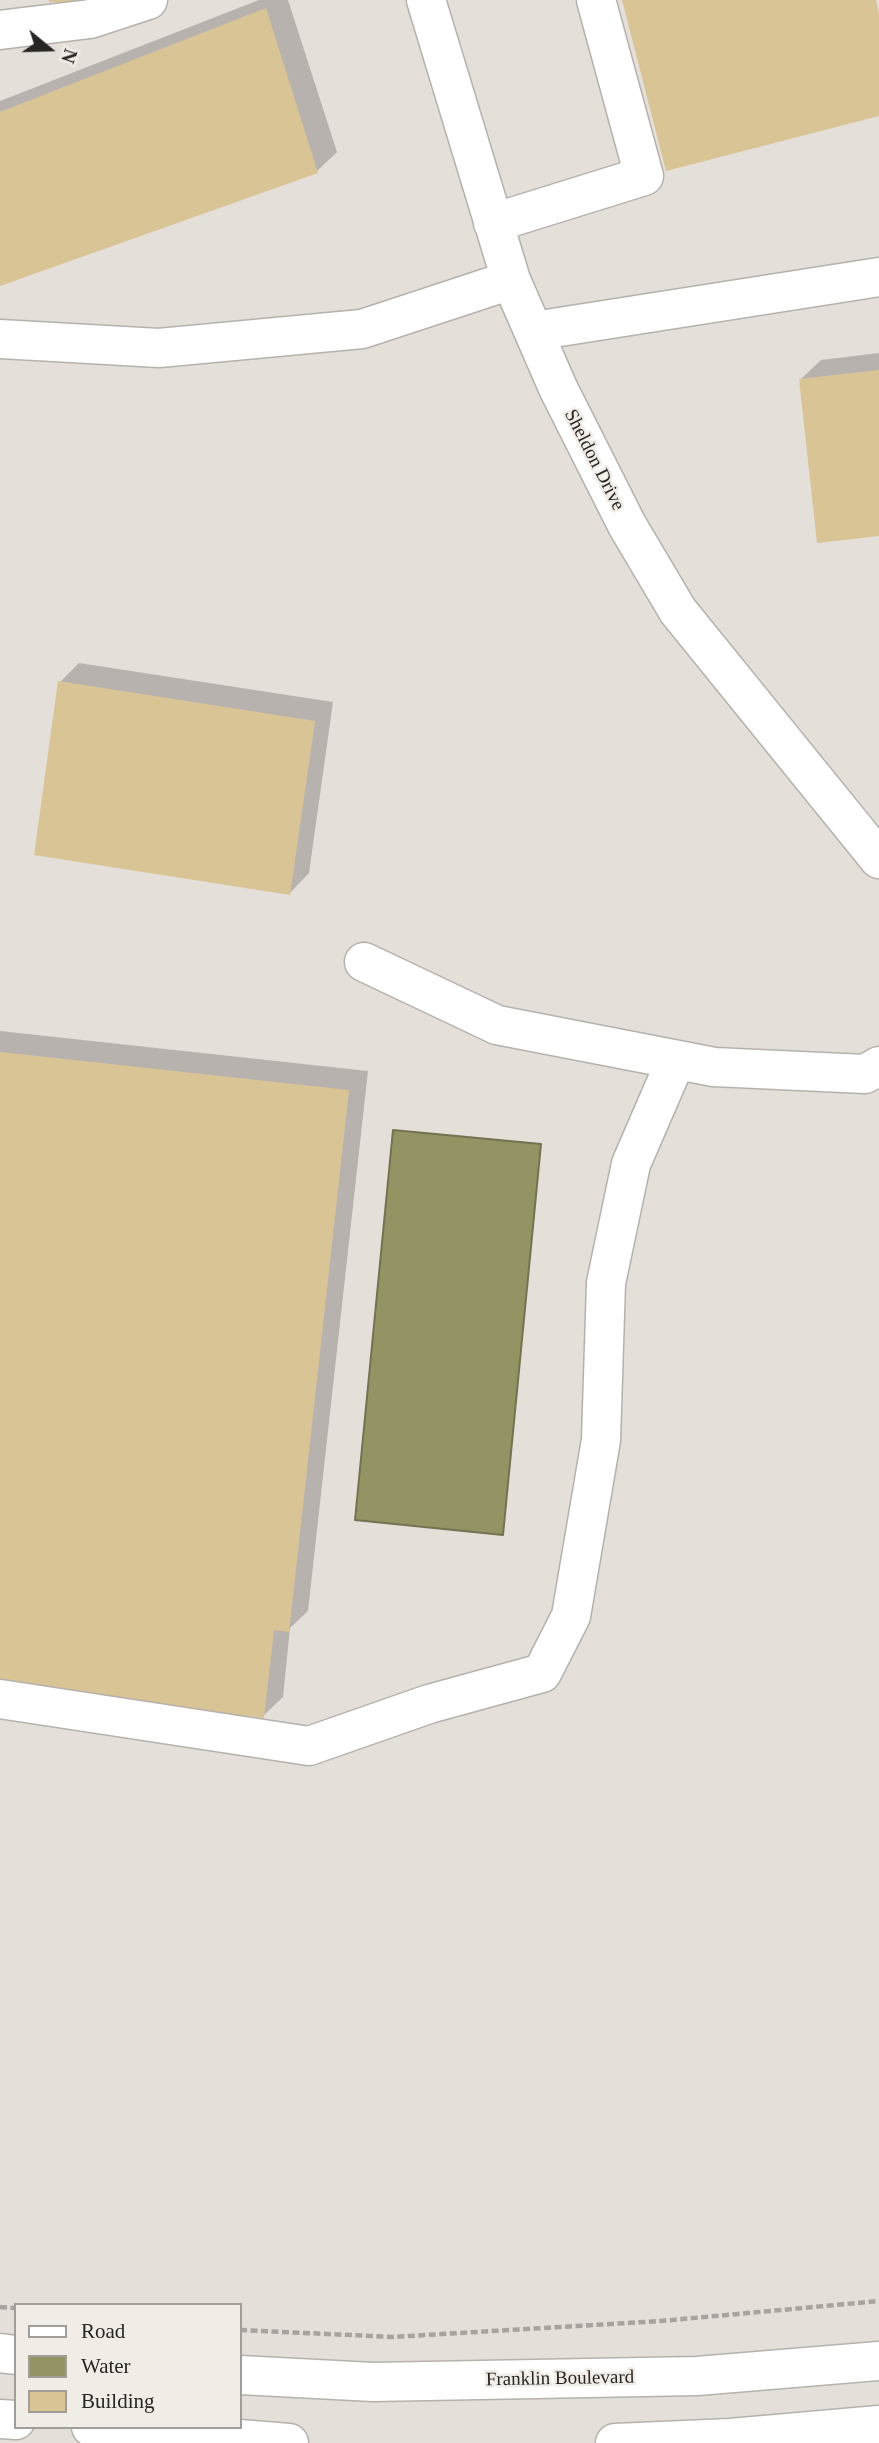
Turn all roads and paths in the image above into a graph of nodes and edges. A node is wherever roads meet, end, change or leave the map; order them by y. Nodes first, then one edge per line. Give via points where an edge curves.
1 (148, 0) edge
2 (426, 0) edge
3 (596, 0) edge
4 (0, 30) edge
5 (493, 223) junction
6 (879, 277) edge
7 (511, 280) junction
8 (534, 331) junction
9 (0, 339) edge
10 (879, 859) edge
11 (364, 962) dead end
12 (676, 1060) junction
13 (879, 1066) edge
14 (0, 1699) edge
15 (879, 2301) edge
16 (242, 2330) edge
17 (879, 2361) edge
18 (242, 2375) edge
19 (879, 2425) edge
20 (115, 2429) edge
21 (730, 2441) edge
22 (289, 2443) edge
23 (615, 2443) edge

1 - 4 main road via 90,19
2 - 5 main road, Sheldon Drive
3 - 5 main road via 645,176
5 - 7 main road, Sheldon Drive
6 - 8 main road
7 - 8 main road, Sheldon Drive
7 - 9 main road via 362,328 159,348
8 - 10 main road, Sheldon Drive via 627,525 678,611
11 - 12 main road via 497,1025
12 - 13 main road via 714,1067 865,1074
12 - 14 main road via 631,1164 606,1283 601,1440 571,1616 542,1673 429,1704 309,1745
15 - 16 path via 661,2321 393,2337
17 - 18 main road, Franklin Boulevard via 684,2377 373,2382
19 - 21 main road
20 - 22 main road
21 - 23 main road

